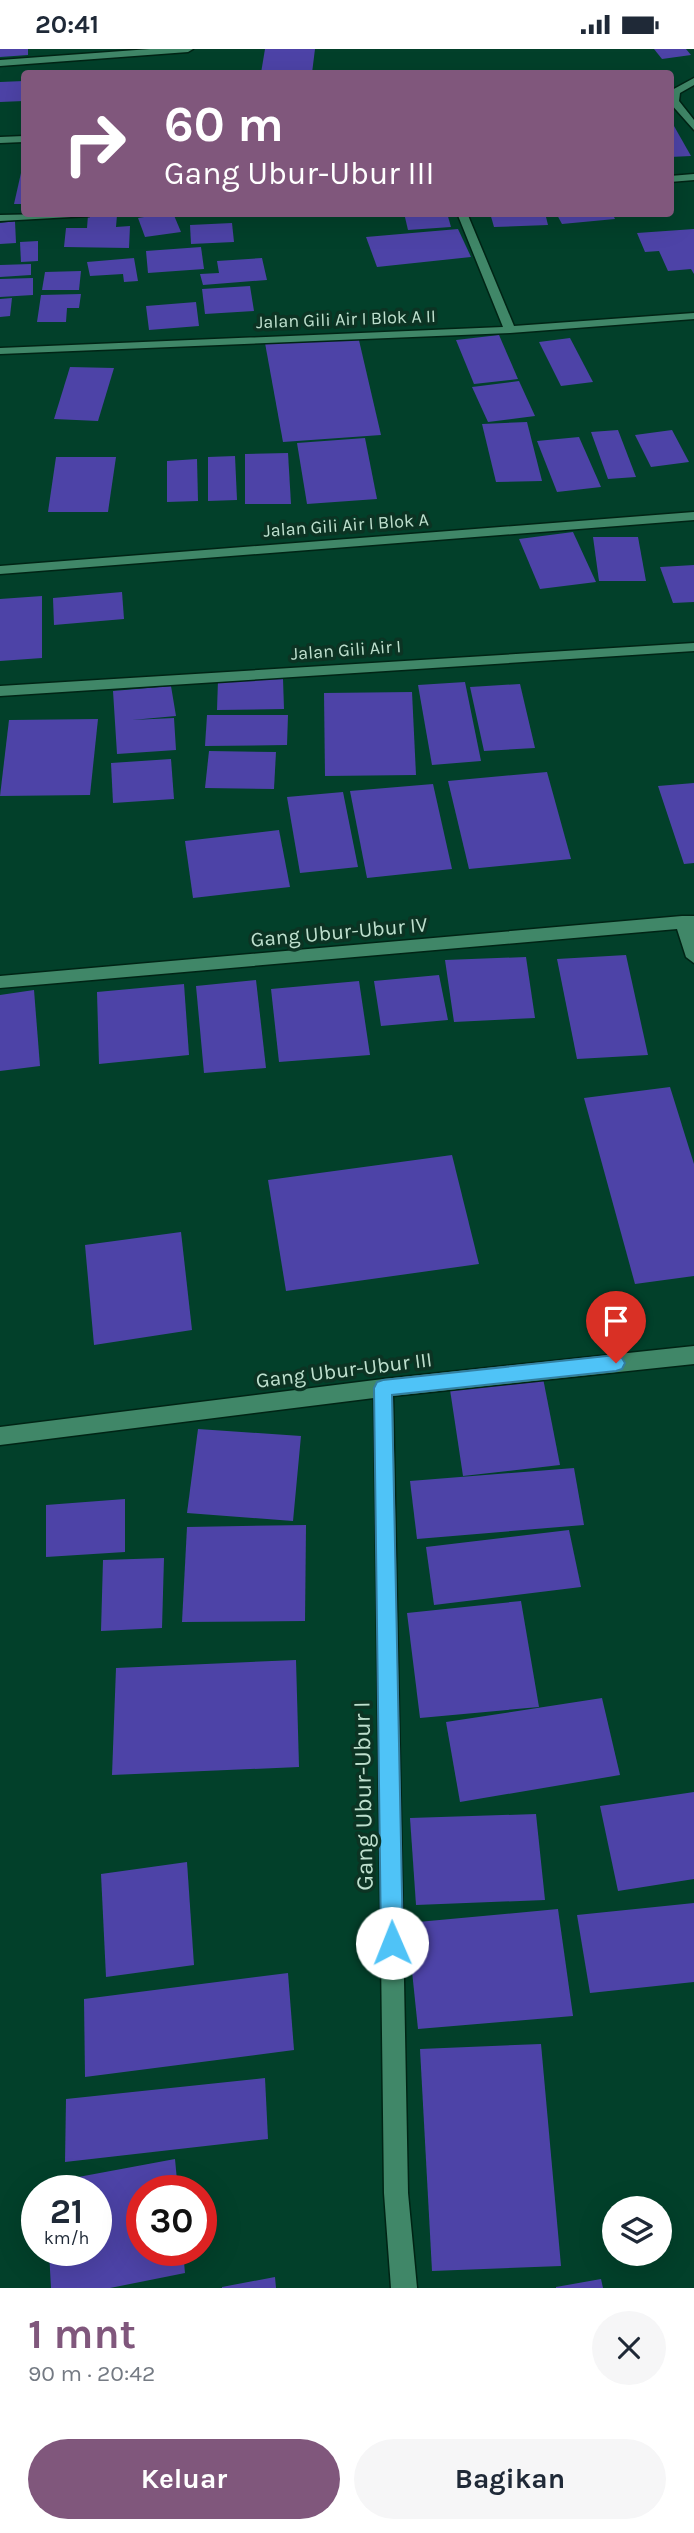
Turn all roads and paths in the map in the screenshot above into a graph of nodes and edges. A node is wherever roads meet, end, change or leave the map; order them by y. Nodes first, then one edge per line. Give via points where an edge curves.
1 (188, 49) edge
2 (0, 63) edge
3 (694, 81) edge
4 (694, 127) edge
5 (21, 139) edge
6 (0, 140) edge
7 (694, 177) edge
8 (674, 179) edge
9 (21, 217) edge
10 (464, 217) edge
11 (0, 218) edge
12 (694, 316) edge
13 (510, 330) junction
14 (0, 351) edge
15 (694, 516) edge
16 (0, 570) edge
17 (694, 647) edge
18 (0, 691) edge
19 (688, 922) edge
20 (694, 957) edge
21 (0, 982) edge
22 (694, 1355) edge
23 (383, 1388) junction
24 (0, 1436) edge
25 (404, 2288) edge

1 - 2 street
3 - 4 street via 675,92 674,101
5 - 6 street
7 - 8 street
9 - 11 street
10 - 13 street
12 - 13 street, Jalan Gili Air I Blok A II
13 - 14 street, Jalan Gili Air I Blok A II
15 - 16 street, Jalan Gili Air I Blok A
17 - 18 street, Jalan Gili Air I
19 - 20 street, Gang Ubur-Ubur IV
19 - 21 street, Gang Ubur-Ubur IV
22 - 23 street, Gang Ubur-Ubur III
23 - 24 street, Gang Ubur-Ubur III
23 - 25 street, Gang Ubur-Ubur I via 396,2179

